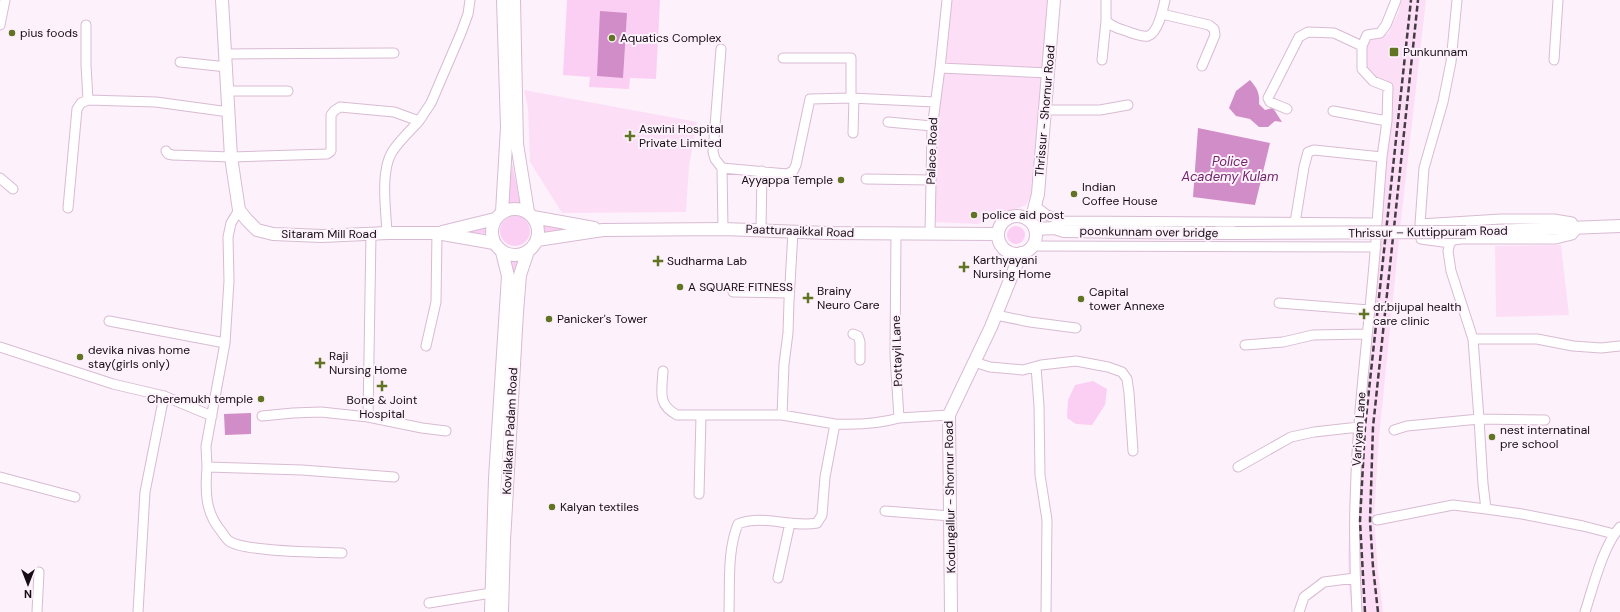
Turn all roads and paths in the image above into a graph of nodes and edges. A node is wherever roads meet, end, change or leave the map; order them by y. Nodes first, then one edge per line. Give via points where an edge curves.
1 (5, 0) edge
2 (222, 0) edge
3 (470, 0) edge
4 (503, 0) edge
5 (514, 0) edge
6 (947, 0) edge
7 (1054, 0) edge
8 (1106, 0) edge
9 (1165, 0) edge
10 (1396, 0) edge
11 (1457, 0) edge
12 (1558, 0) edge
13 (1162, 14) junction
14 (1106, 22) junction
15 (509, 23) junction
16 (0, 25) edge
17 (86, 25) dead end
18 (1362, 46) junction
19 (721, 49) dead end
20 (394, 53) dead end
21 (226, 54) junction
22 (783, 58) dead end
23 (1102, 60) dead end
24 (1554, 60) dead end
25 (180, 62) dead end
26 (1202, 66) dead end
27 (227, 67) junction
28 (940, 68) junction
29 (1048, 73) junction
30 (228, 91) junction
31 (288, 91) dead end
32 (853, 98) junction
33 (88, 100) junction
34 (935, 102) junction
35 (1128, 105) dead end
36 (1287, 109) dead end
37 (1045, 110) junction
38 (1333, 111) dead end
39 (229, 112) junction
40 (512, 118) junction
41 (419, 121) junction
42 (1387, 121) junction
43 (888, 122) dead end
44 (932, 126) junction
45 (853, 133) dead end
46 (166, 151) dead end
47 (231, 157) junction
48 (1382, 157) junction
49 (722, 168) junction
50 (762, 171) junction
51 (0, 178) edge
52 (866, 179) dead end
53 (931, 180) junction
54 (13, 189) dead end
55 (1034, 205) junction
56 (68, 208) dead end
57 (239, 210) junction
58 (531, 214) junction
59 (499, 215) junction
60 (1208, 222) junction
61 (1295, 223) junction
62 (1377, 223) junction
63 (1420, 224) junction
64 (1620, 226) edge
65 (723, 229) junction
66 (1577, 229) junction
67 (603, 230) junction
68 (761, 230) junction
69 (794, 232) junction
70 (387, 233) junction
71 (437, 233) junction
72 (1235, 233) joint
73 (371, 234) junction
74 (896, 234) junction
75 (930, 234) junction
76 (998, 234) junction
77 (1033, 234) junction
78 (537, 240) junction
79 (494, 243) junction
80 (1450, 243) junction
81 (1208, 247) junction
82 (1376, 247) junction
83 (528, 251) junction
84 (502, 252) junction
85 (1021, 253) junction
86 (733, 292) dead end
87 (789, 293) junction
88 (1279, 304) dead end
89 (1369, 310) junction
90 (996, 315) junction
91 (109, 321) dead end
92 (1076, 328) dead end
93 (853, 334) dead end
94 (1367, 334) junction
95 (1473, 339) junction
96 (225, 343) junction
97 (1245, 345) dead end
98 (426, 346) dead end
99 (1620, 346) edge
100 (0, 347) edge
101 (860, 360) dead end
102 (974, 362) junction
103 (1036, 366) junction
104 (664, 371) dead end
105 (164, 396) junction
106 (782, 414) junction
107 (949, 414) junction
108 (212, 416) junction
109 (262, 416) dead end
110 (701, 416) junction
111 (368, 417) junction
112 (899, 418) junction
113 (1479, 419) junction
114 (1545, 420) dead end
115 (835, 424) junction
116 (1359, 427) junction
117 (1394, 430) dead end
118 (446, 431) dead end
119 (1133, 452) dead end
120 (207, 467) junction
121 (1238, 467) dead end
122 (0, 477) edge
123 (394, 478) dead end
124 (699, 494) dead end
125 (75, 497) dead end
126 (1486, 509) junction
127 (885, 511) dead end
128 (951, 516) junction
129 (1377, 520) dead end
130 (790, 523) junction
131 (1617, 531) edge
132 (342, 553) dead end
133 (39, 572) dead end
134 (778, 578) dead end
135 (1355, 578) junction
136 (492, 594) junction
137 (429, 603) dead end
138 (37, 612) edge
139 (138, 612) edge
140 (491, 612) edge
141 (502, 612) edge
142 (729, 612) edge
143 (951, 612) edge
144 (1046, 612) edge
145 (1298, 612) edge
146 (1357, 612) edge
147 (1585, 612) edge

1 - 16 street
2 - 21 main road
3 - 41 street via 461,33 431,103
4 - 15 main road
5 - 15 main road
6 - 28 street, Palace Road
7 - 29 main road, Thrissur - Shornur Road
8 - 14 street
9 - 13 street
10 - 18 street via 1386,25 1380,33 1367,35
11 - 63 street via 1451,62 1443,102 1424,168
12 - 24 street
13 - 14 street via 1153,32 1148,36 1140,36
13 - 26 street via 1208,25 1214,29 1215,35
14 - 23 street
15 - 40 main road
17 - 33 street
18 - 36 street via 1334,33 1308,32 1299,37 1268,98 1270,102
18 - 42 street, Variyam Lane via 1362,69 1373,81 1388,87
19 - 49 street via 713,152
20 - 21 street
21 - 27 main road
22 - 32 street via 851,58
25 - 27 street
27 - 30 main road
28 - 29 street
28 - 34 street, Palace Road
29 - 37 main road, Thrissur - Shornur Road
30 - 31 street
30 - 39 main road
32 - 34 street
32 - 45 street
32 - 50 street via 810,99 793,170 787,174
33 - 39 street via 156,102
33 - 56 street via 81,103 77,109
34 - 44 street, Palace Road
35 - 37 street via 1100,110
37 - 55 main road, Thrissur - Shornur Road via 1038,194
38 - 42 street
39 - 47 main road
40 - 58 main road
40 - 59 main road via 507,133
41 - 47 street via 394,112 340,107 331,115 331,151 327,154
41 - 70 street via 392,151 388,162 385,184
42 - 48 street, Variyam Lane
43 - 44 street
44 - 53 street, Palace Road
46 - 47 street via 173,156
47 - 57 main road
48 - 61 street via 1314,150 1308,152
48 - 62 street, Variyam Lane
49 - 50 street
49 - 65 street
50 - 68 street
51 - 54 street
52 - 53 street
53 - 75 street, Palace Road
55 - 60 street via 1047,216 1063,221
55 - 77 main road, Thrissur - Shornur Road
57 - 73 main road, Sitaram Mill Road via 257,230 273,234
57 - 96 street via 228,237 230,281
58 - 59 main road via 515,208
58 - 67 main road
58 - 78 main road via 537,224
59 - 71 main road
59 - 79 main road via 492,227
60 - 61 street
60 - 81 street
61 - 62 street
62 - 82 street, Variyam Lane
63 - 66 street via 1554,219 1572,222
63 - 80 street via 1421,239
64 - 66 main road, Thrissur – Kuttippuram Road
65 - 67 main road, Paatturaaikkal Road
65 - 68 main road, Paatturaaikkal Road
66 - 72 main road, Thrissur – Kuttippuram Road, bridge
66 - 80 street via 1572,235 1556,239 1461,239
67 - 78 main road
68 - 69 main road, Paatturaaikkal Road
69 - 74 main road, Paatturaaikkal Road
69 - 87 street
70 - 71 main road, Sitaram Mill Road
70 - 73 main road, Sitaram Mill Road
71 - 79 main road, Sitaram Mill Road
71 - 98 street via 436,302
72 - 77 main road, poonkunnam over bridge, bridge via 1064,231 1055,228
73 - 111 street
74 - 75 main road, Paatturaaikkal Road
74 - 112 street, Pottayil Lane via 895,356
75 - 76 main road, Paatturaaikkal Road
76 - 77 main road via 1003,222 1010,217 1020,216
76 - 85 main road via 1002,247 1008,252
77 - 81 street via 1096,246
77 - 85 main road via 1028,250
78 - 83 main road
79 - 84 main road
80 - 95 street via 1448,251 1452,271
81 - 82 street
82 - 89 street, Variyam Lane
83 - 84 main road via 516,255
83 - 141 main road, Kovilakam Padam Road via 520,275 517,312
84 - 136 main road, Kovilakam Padam Road via 508,276 495,478
85 - 90 main road, Kodungallur - Shornur Road
86 - 87 street
87 - 106 street
88 - 89 street
89 - 94 street, Variyam Lane
90 - 92 street
90 - 102 main road, Kodungallur - Shornur Road
91 - 96 street
93 - 101 street via 858,336 860,342
94 - 97 street via 1313,335 1283,342
94 - 116 street, Variyam Lane
95 - 99 street via 1537,339 1573,346
95 - 113 street
96 - 108 street
100 - 105 street via 113,384
102 - 103 street via 990,367 1018,370
102 - 107 main road, Kodungallur - Shornur Road
103 - 119 street via 1076,361 1108,366 1122,372 1128,386
103 - 144 street via 1040,475 1047,520
104 - 110 street via 664,405 677,415
105 - 108 street
105 - 139 street via 145,492
106 - 110 street
106 - 115 street
107 - 112 street
107 - 128 main road, Kodungallur - Shornur Road
108 - 120 street via 206,446
109 - 111 street via 322,412
110 - 124 street
111 - 118 street
112 - 115 street via 882,423
113 - 114 street
113 - 117 street
113 - 126 street
115 - 130 street via 825,477 822,515 817,523
116 - 121 street via 1314,432 1291,438
116 - 135 street, Variyam Lane via 1355,502
120 - 123 street via 288,469
120 - 132 street via 205,491 208,509 218,528 229,541 246,548
122 - 125 street
126 - 129 street via 1453,505
126 - 131 street
127 - 128 street
128 - 143 main road, Kodungallur - Shornur Road
130 - 134 street
130 - 142 street via 748,520 738,524 734,532 731,557
131 - 147 street via 1598,572
133 - 138 street
135 - 145 street via 1324,582 1304,597
135 - 146 street, Variyam Lane
136 - 137 street
136 - 140 main road, Kovilakam Padam Road

